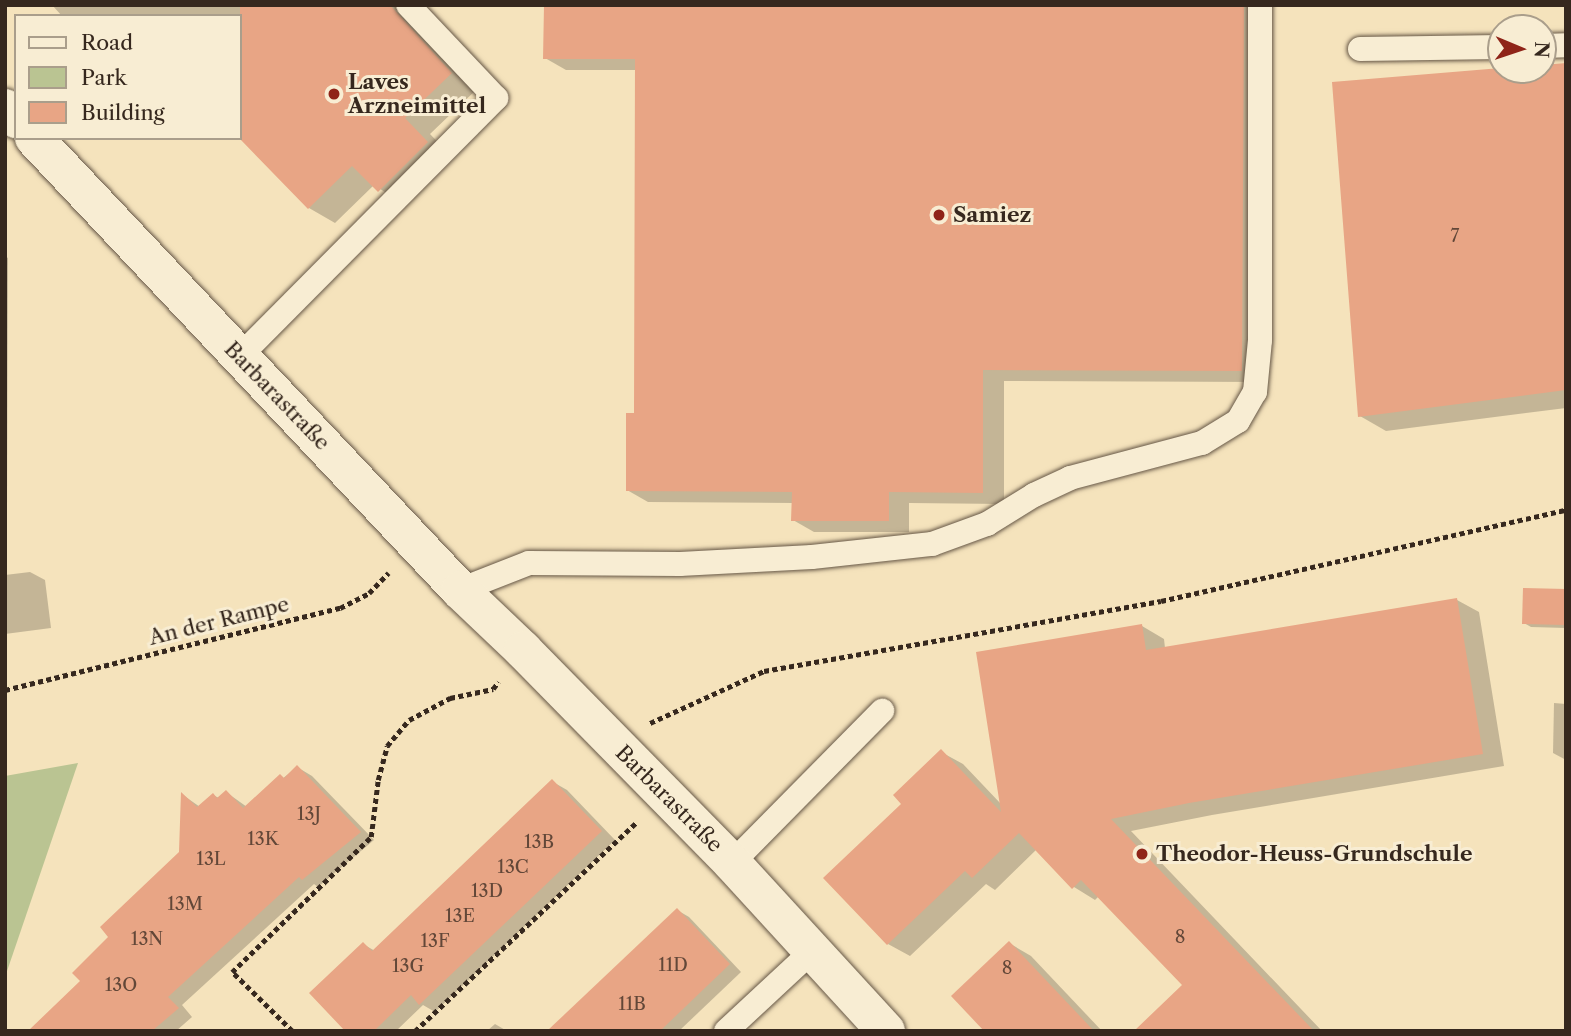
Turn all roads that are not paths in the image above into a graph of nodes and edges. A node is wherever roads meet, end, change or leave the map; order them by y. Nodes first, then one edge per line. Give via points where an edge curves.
1 (408, 5) edge
2 (1260, 5) edge
3 (1487, 47) edge
4 (1360, 49) dead end
5 (36, 140) edge
6 (239, 357) junction
7 (460, 590) junction
8 (882, 711) dead end
9 (732, 863) junction
10 (812, 951) junction
11 (726, 1031) edge
12 (886, 1031) edge

1 - 6 lane via 496,98
2 - 7 lane via 1260,340 1255,392 1238,421 1202,443 1070,478 987,524 932,544 693,563 529,563
3 - 4 lane
5 - 6 street, Barbarastraße
6 - 7 street, Barbarastraße
7 - 9 street, Barbarastraße
8 - 9 lane
9 - 10 street, Barbarastraße
10 - 11 lane
10 - 12 street, Barbarastraße

